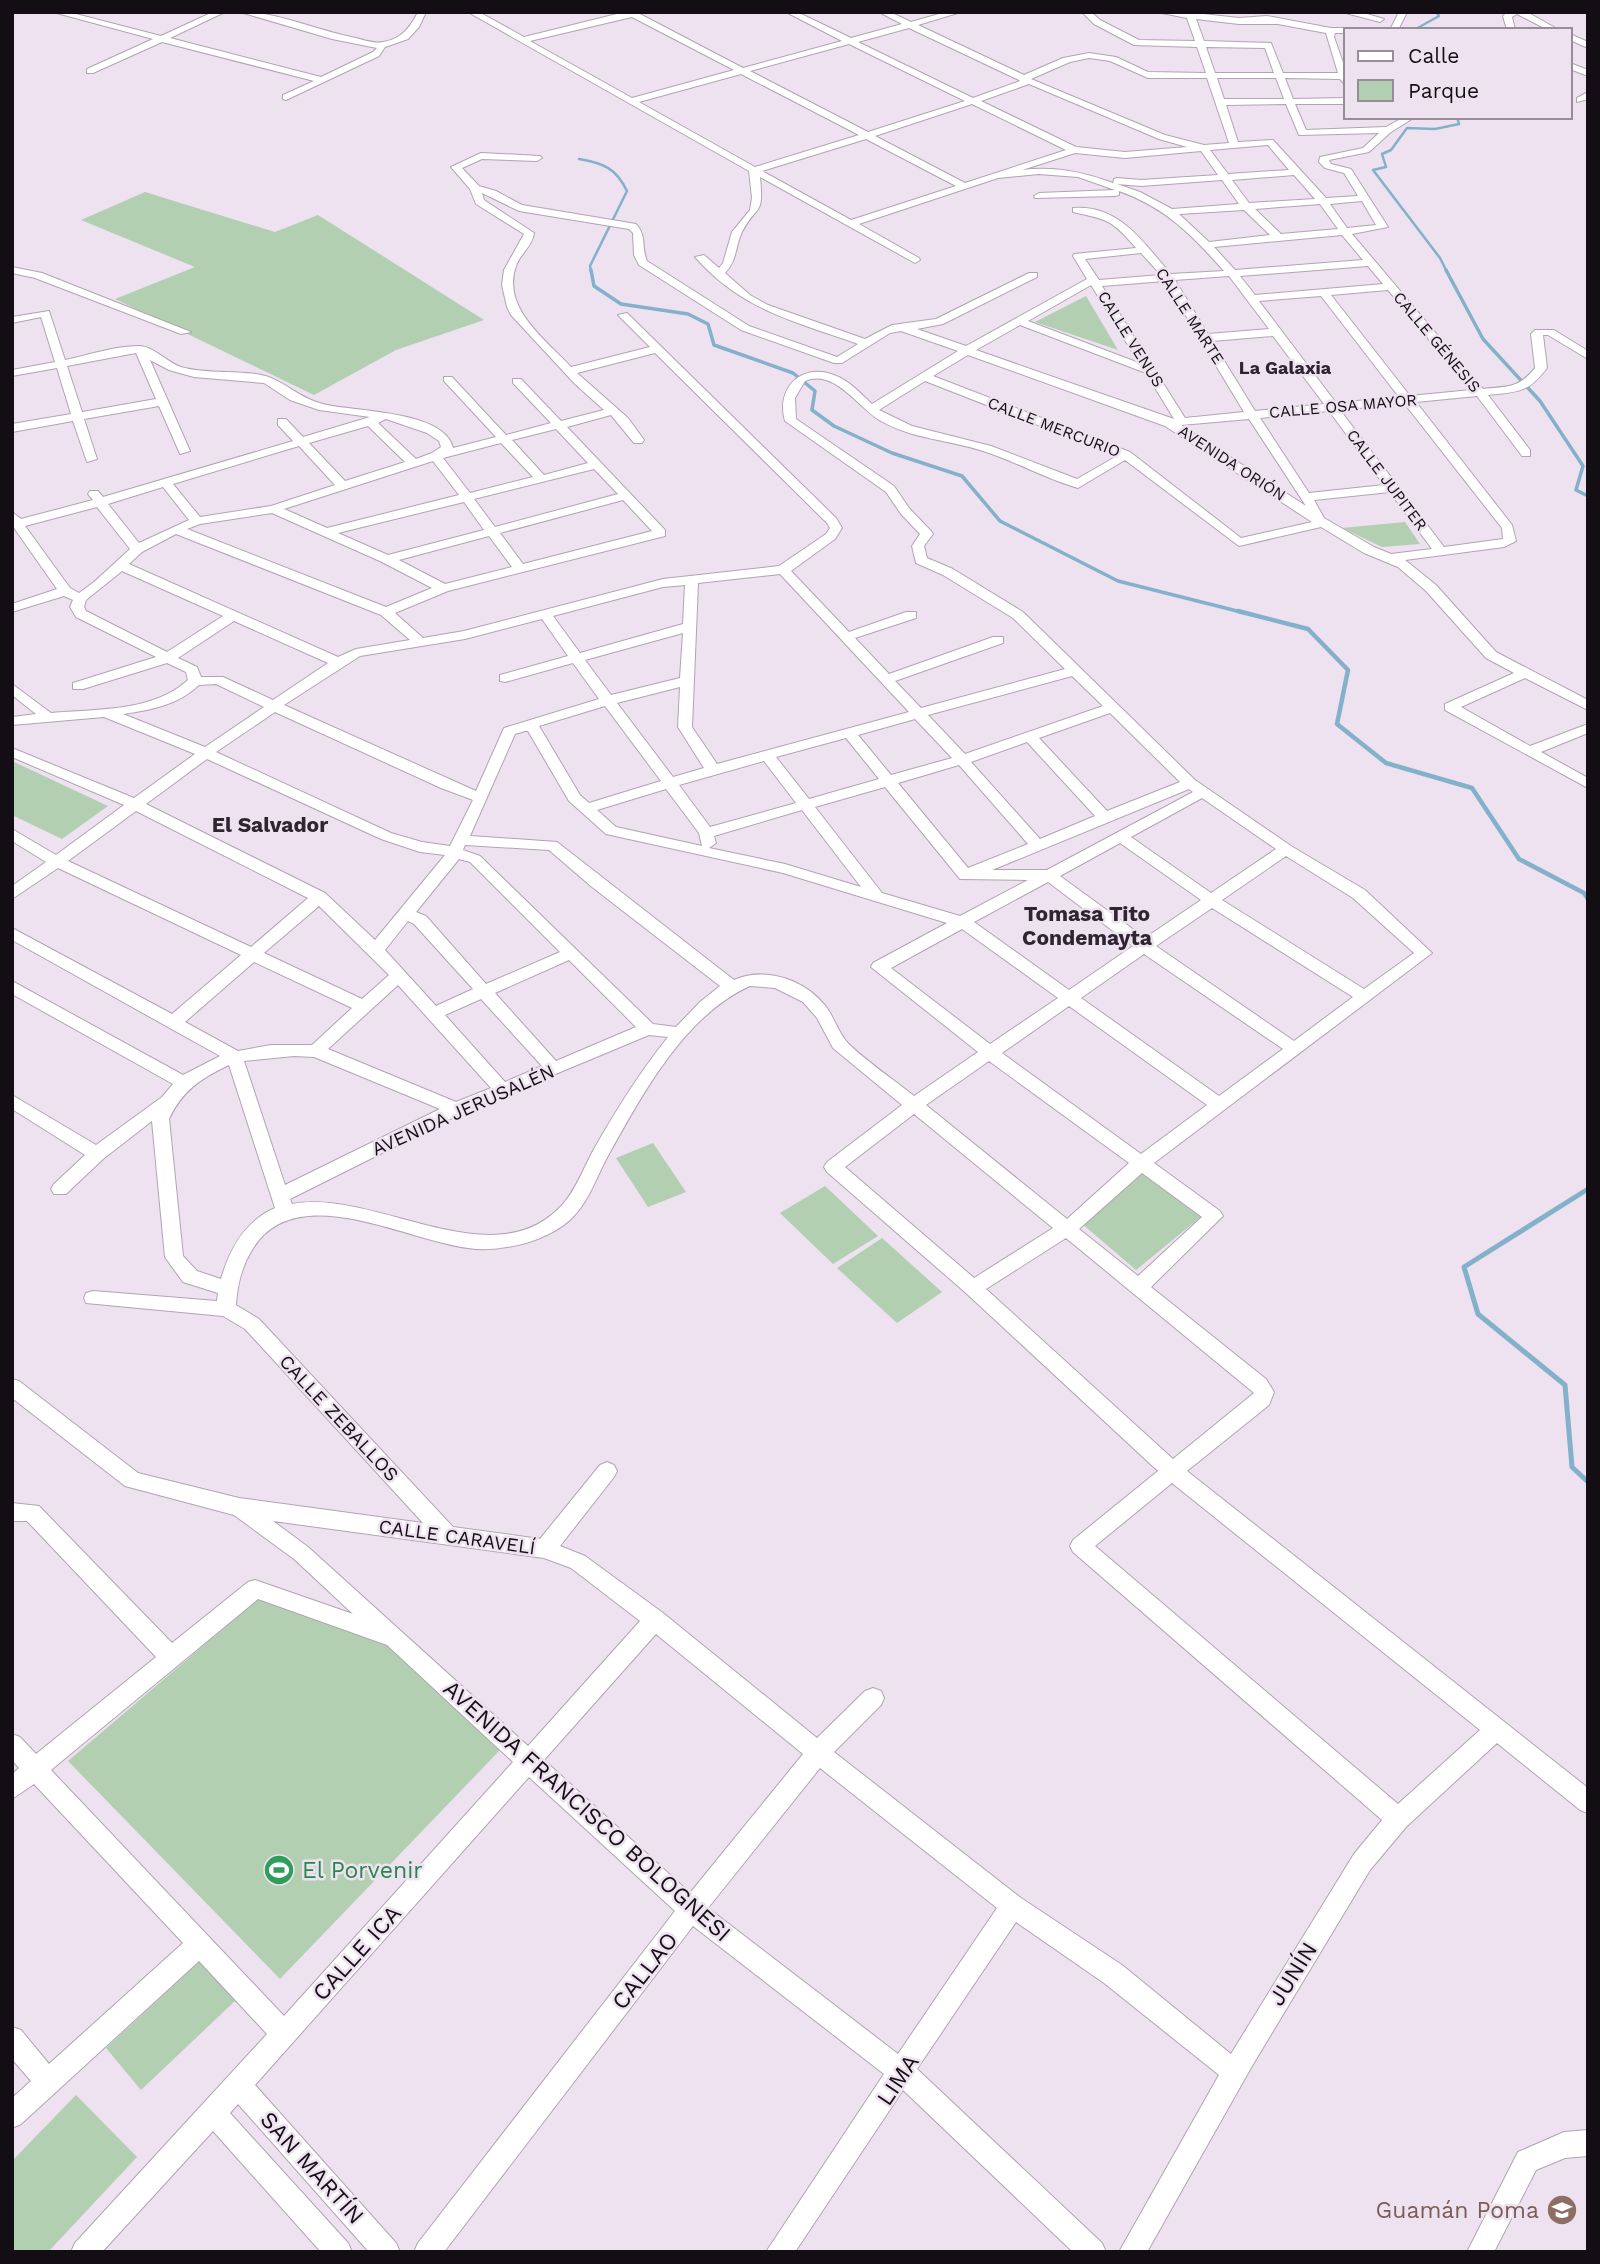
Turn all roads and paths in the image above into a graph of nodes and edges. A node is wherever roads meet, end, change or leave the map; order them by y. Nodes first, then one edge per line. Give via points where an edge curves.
1 (57, 12) edge
2 (221, 12) edge
3 (244, 12) edge
4 (422, 12) edge
5 (472, 12) edge
6 (790, 12) edge
7 (883, 12) edge
8 (957, 12) edge
9 (1086, 12) edge
10 (1161, 12) edge
11 (1230, 12) edge
12 (1236, 12) edge
13 (1346, 12) edge
14 (1403, 12) edge
15 (1514, 12) edge
16 (1520, 12) edge
17 (630, 13) edge
18 (1193, 17) junction
19 (1380, 19) dead end
20 (1278, 21) junction
21 (907, 26) junction
22 (1132, 27) dead end
23 (1395, 28) edge
24 (1510, 28) edge
25 (1551, 28) edge
26 (1344, 30) edge
27 (1331, 31) junction
28 (1572, 38) edge
29 (161, 40) junction
30 (523, 40) junction
31 (850, 41) junction
32 (1137, 43) junction
33 (1201, 44) junction
34 (1588, 45) edge
35 (381, 46) junction
36 (1141, 54) dead end
37 (1144, 65) dead end
38 (90, 71) dead end
39 (743, 71) junction
40 (1148, 75) junction
41 (1212, 75) junction
42 (1344, 75) edge
43 (1279, 76) junction
44 (1344, 78) edge
45 (323, 80) junction
46 (1026, 80) junction
47 (1588, 95) edge
48 (286, 97) dead end
49 (1588, 100) edge
50 (631, 101) junction
51 (977, 101) junction
52 (1220, 102) junction
53 (1289, 102) junction
54 (1344, 102) edge
55 (1363, 119) edge
56 (1407, 119) edge
57 (1388, 130) junction
58 (1369, 131) junction
59 (867, 136) junction
60 (1235, 146) junction
61 (1204, 148) junction
62 (1074, 150) junction
63 (1348, 155) junction
64 (537, 158) dead end
65 (1346, 167) dead end
66 (754, 170) junction
67 (1297, 172) junction
68 (1001, 176) junction
69 (1225, 177) junction
70 (1096, 180) junction
71 (965, 187) junction
72 (475, 188) junction
73 (1136, 194) junction
74 (1039, 196) dead end
75 (1367, 198) junction
76 (1323, 201) junction
77 (1246, 206) junction
78 (1077, 210) dead end
79 (1169, 212) junction
80 (850, 224) junction
81 (1345, 232) junction
82 (1277, 236) junction
83 (1209, 245) junction
84 (1145, 250) junction
85 (700, 257) dead end
86 (915, 260) dead end
87 (1371, 263) junction
88 (12, 270) edge
89 (719, 274) junction
90 (1233, 274) junction
91 (1033, 275) dead end
92 (1168, 277) junction
93 (1095, 281) junction
94 (1391, 286) junction
95 (1323, 292) junction
96 (1250, 299) junction
97 (623, 315) dead end
98 (12, 320) edge
99 (1018, 321) junction
100 (896, 327) junction
101 (185, 332) dead end
102 (1276, 332) junction
103 (1205, 338) junction
104 (866, 344) junction
105 (140, 349) junction
106 (657, 349) junction
107 (968, 350) junction
108 (1588, 356) edge
109 (60, 365) junction
110 (569, 371) junction
111 (1150, 371) junction
112 (12, 373) edge
113 (925, 377) junction
114 (448, 379) dead end
115 (517, 381) dead end
116 (1480, 393) junction
117 (1407, 400) junction
118 (161, 402) junction
119 (1333, 407) junction
120 (870, 410) junction
121 (614, 411) junction
122 (1252, 415) junction
123 (387, 416) junction
124 (77, 417) junction
125 (370, 421) junction
126 (282, 422) dead end
127 (1176, 422) junction
128 (561, 426) junction
129 (12, 428) edge
130 (505, 439) junction
131 (638, 440) dead end
132 (300, 442) junction
133 (184, 451) dead end
134 (1526, 453) dead end
135 (1126, 455) junction
136 (436, 456) junction
137 (91, 459) dead end
138 (413, 463) junction
139 (597, 465) junction
140 (541, 479) junction
141 (165, 482) junction
142 (343, 486) junction
143 (1392, 488) junction
144 (626, 496) junction
145 (1306, 496) junction
146 (97, 497) junction
147 (468, 498) junction
148 (273, 509) junction
149 (15, 520) edge
150 (197, 522) junction
151 (1323, 523) junction
152 (175, 529) junction
153 (326, 532) junction
154 (494, 532) junction
155 (137, 550) junction
156 (1440, 551) junction
157 (1390, 558) junction
158 (387, 559) junction
159 (121, 566) junction
160 (520, 569) junction
161 (783, 570) junction
162 (692, 579) junction
163 (443, 588) junction
164 (65, 592) junction
165 (80, 598) junction
166 (12, 608) edge
167 (386, 612) junction
168 (545, 614) junction
169 (234, 615) junction
170 (911, 615) dead end
171 (690, 627) junction
172 (846, 637) junction
173 (419, 640) junction
174 (998, 640) dead end
175 (575, 657) junction
176 (168, 658) junction
177 (338, 662) junction
178 (1073, 671) junction
179 (1525, 673) junction
180 (505, 678) dead end
181 (885, 680) junction
182 (195, 681) junction
183 (687, 681) junction
184 (78, 685) dead end
185 (12, 688) edge
186 (606, 701) junction
187 (1588, 705) edge
188 (276, 706) junction
189 (1112, 707) junction
190 (107, 713) junction
191 (916, 713) junction
192 (46, 715) junction
193 (12, 721) edge
194 (522, 726) junction
195 (1588, 727) edge
196 (849, 733) junction
197 (1030, 736) junction
198 (12, 752) edge
199 (1528, 752) junction
200 (206, 753) junction
201 (767, 755) junction
202 (962, 760) junction
203 (713, 770) junction
204 (887, 781) junction
205 (670, 784) junction
206 (1588, 785) edge
207 (1196, 788) junction
208 (481, 798) junction
209 (808, 804) junction
210 (137, 805) junction
211 (585, 809) junction
212 (1105, 818) junction
213 (706, 833) junction
214 (12, 834) edge
215 (1122, 838) junction
216 (458, 846) junction
217 (1038, 846) junction
218 (1286, 849) junction
219 (711, 853) junction
220 (57, 862) junction
221 (965, 875) junction
222 (1048, 875) junction
223 (12, 894) edge
224 (875, 894) junction
225 (319, 897) junction
226 (1211, 900) junction
227 (406, 914) junction
228 (964, 923) junction
229 (12, 933) edge
230 (1144, 946) junction
231 (376, 950) junction
232 (571, 953) junction
233 (253, 954) junction
234 (399, 975) junction
235 (12, 987) edge
236 (733, 989) junction
237 (485, 992) junction
238 (1365, 997) junction
239 (1069, 998) junction
240 (362, 1006) junction
241 (434, 1013) junction
242 (173, 1023) junction
243 (648, 1029) junction
244 (679, 1033) junction
245 (1294, 1049) junction
246 (316, 1051) junction
247 (989, 1052) junction
248 (234, 1056) junction
249 (554, 1069) junction
250 (183, 1082) junction
251 (503, 1090) junction
252 (12, 1101) edge
253 (165, 1102) junction
254 (916, 1104) junction
255 (1219, 1105) junction
256 (456, 1109) junction
257 (97, 1154) junction
258 (1141, 1163) junction
259 (60, 1189) dead end
260 (283, 1203) junction
261 (1068, 1228) junction
262 (226, 1287) junction
263 (1139, 1287) junction
264 (973, 1288) junction
265 (93, 1298) dead end
266 (226, 1309) junction
267 (12, 1387) edge
268 (607, 1471) dead end
269 (1173, 1472) junction
270 (239, 1507) junction
271 (12, 1512) edge
272 (446, 1534) junction
273 (545, 1549) junction
274 (655, 1620) junction
275 (395, 1639) junction
276 (172, 1658) junction
277 (873, 1698) dead end
278 (1496, 1730) junction
279 (12, 1744) edge
280 (818, 1753) junction
281 (529, 1761) junction
282 (36, 1769) junction
283 (12, 1788) edge
284 (1588, 1802) edge
285 (1398, 1819) junction
286 (1013, 1906) junction
287 (691, 1910) junction
288 (200, 1944) junction
289 (284, 2034) junction
290 (12, 2039) edge
291 (1238, 2064) junction
292 (903, 2073) junction
293 (48, 2082) junction
294 (238, 2085) junction
295 (213, 2113) junction
296 (12, 2115) edge
297 (1588, 2143) edge
298 (84, 2252) edge
299 (339, 2252) edge
300 (387, 2252) edge
301 (427, 2252) edge
302 (779, 2252) edge
303 (1093, 2252) edge
304 (1132, 2252) edge
305 (1480, 2252) edge

1 - 29 street
2 - 29 street
3 - 35 street
4 - 35 street via 405,37
5 - 30 street
6 - 31 street
7 - 21 street
8 - 21 street
9 - 32 street
10 - 18 street
11 - 18 street
12 - 20 street
13 - 19 street
14 - 23 street
15 - 24 street via 1507,16
16 - 25 street
17 - 30 street
17 - 39 street
18 - 20 street
18 - 33 street
20 - 27 street
21 - 31 street
21 - 46 street
22 - 32 street
26 - 27 street
27 - 42 street
28 - 34 street
29 - 38 street
29 - 45 street
30 - 50 street
31 - 39 street
31 - 51 street
32 - 33 street
32 - 36 street
33 - 41 street
33 - 43 street via 1268,44
35 - 45 street via 376,54
37 - 40 street
39 - 50 street
39 - 59 street
40 - 41 street
40 - 46 street via 1096,56 1066,59
41 - 43 street
41 - 52 street
43 - 44 street
43 - 53 street
45 - 48 street
46 - 51 street
46 - 61 street via 1162,137
47 - 49 street via 1580,100
50 - 66 street
51 - 59 street
51 - 62 street
52 - 53 street
52 - 60 street
53 - 54 street
53 - 58 street via 1302,133
55 - 58 street
56 - 57 street
57 - 58 street
57 - 63 street via 1366,150
59 - 66 street
59 - 71 street
60 - 61 street
60 - 67 street, CALLE GÉNESIS via 1270,142
61 - 62 street via 1125,155
61 - 69 street
62 - 68 street
63 - 65 street via 1353,161
63 - 75 street via 1325,157 1324,162 1348,171
64 - 72 street via 481,156 456,167
66 - 80 street
66 - 89 street via 755,210 737,232 728,264
67 - 69 street
67 - 76 street, CALLE GÉNESIS
68 - 70 street via 1061,171
68 - 71 street
69 - 70 street via 1142,183
69 - 77 street
70 - 73 street, CALLE JUPITER
71 - 80 street
72 - 104 street via 533,212 632,226 638,232 643,263 745,328 838,361
72 - 110 street via 480,202 529,233 525,247 510,265 509,303
73 - 74 street
73 - 79 street, CALLE JUPITER
75 - 76 street
75 - 81 street via 1383,227
76 - 77 street
76 - 81 street, CALLE GÉNESIS
77 - 79 street
77 - 82 street
78 - 84 street, CALLE MARTE via 1119,222
79 - 83 street, CALLE JUPITER
80 - 86 street
81 - 82 street
81 - 87 street, CALLE GÉNESIS
82 - 83 street
83 - 90 street, CALLE JUPITER
84 - 92 street, CALLE MARTE
84 - 93 street, CALLE VENUS via 1078,256
85 - 89 street
87 - 90 street
87 - 94 street, CALLE GÉNESIS
88 - 101 street via 38,275
89 - 104 street via 764,307
90 - 92 street
90 - 96 street, CALLE JUPITER
91 - 100 street via 939,322
92 - 93 street
92 - 103 street, CALLE MARTE
93 - 99 street
93 - 111 street, CALLE VENUS
94 - 95 street
94 - 116 street, CALLE GÉNESIS
95 - 96 street
95 - 117 street
96 - 102 street, CALLE JUPITER
97 - 106 street
98 - 109 street via 45,313
99 - 107 street
99 - 111 street
100 - 104 street
100 - 107 street, AVENIDA ORIÓN
102 - 103 street
102 - 119 street, CALLE JUPITER
103 - 122 street, CALLE MARTE
105 - 109 street
105 - 118 street
105 - 123 street via 194,374 267,380 294,398 323,408
106 - 110 street
106 - 161 street via 836,528
107 - 113 street
107 - 127 street, AVENIDA ORIÓN
108 - 116 street, CALLE OSA MAYOR via 1550,332 1539,331 1541,368 1528,384
109 - 112 street
109 - 124 street
110 - 121 street
111 - 127 street, CALLE VENUS
113 - 120 street
113 - 135 street, CALLE MERCURIO
114 - 130 street
115 - 128 street
116 - 117 street, CALLE OSA MAYOR
116 - 134 street, CALLE GÉNESIS
117 - 119 street, CALLE OSA MAYOR
117 - 156 street via 1508,528 1510,541
118 - 124 street
118 - 133 street
119 - 122 street, CALLE OSA MAYOR
119 - 143 street, CALLE JUPITER
120 - 135 street via 912,432 975,445 1078,484
120 - 178 street via 840,383 817,374 794,384 788,402 791,421 876,477 922,526 927,534 918,546 921,560 1018,615
121 - 128 street
121 - 131 street
122 - 127 street, CALLE OSA MAYOR
122 - 145 street, CALLE MARTE
123 - 125 street
123 - 136 street via 445,439 447,448
124 - 129 street
124 - 137 street
125 - 132 street
125 - 138 street
126 - 132 street
127 - 151 street, AVENIDA ORIÓN
128 - 130 street
128 - 139 street
130 - 136 street
130 - 140 street
132 - 141 street
132 - 142 street
135 - 151 street, CALLE MERCURIO via 1238,542
136 - 138 street
136 - 147 street
138 - 142 street
139 - 140 street
139 - 144 street
140 - 147 street
141 - 146 street
141 - 150 street
142 - 148 street
143 - 145 street
143 - 156 street, CALLE JUPITER
144 - 154 street
144 - 160 street via 660,533
145 - 151 street, CALLE MARTE
146 - 149 street
146 - 155 street
147 - 153 street
147 - 154 street
148 - 150 street
148 - 153 street
149 - 164 street
150 - 152 street
151 - 157 street, AVENIDA ORIÓN
152 - 155 street
152 - 167 street
153 - 158 street
154 - 158 street
154 - 160 street
155 - 159 street
156 - 157 street
157 - 179 street, AVENIDA ORIÓN via 1431,588 1491,655
158 - 163 street
159 - 165 street
159 - 169 street
160 - 163 street
161 - 162 street
161 - 172 street
162 - 168 street via 622,592
162 - 171 street
163 - 167 street
164 - 165 street
164 - 166 street
165 - 176 street via 77,607 81,614
167 - 173 street
168 - 173 street via 465,635
168 - 175 street
169 - 176 street
169 - 177 street
170 - 172 street
171 - 175 street
171 - 183 street
172 - 181 street
173 - 177 street via 356,653
174 - 181 street
175 - 180 street
175 - 186 street
176 - 182 street via 192,670
176 - 184 street
177 - 188 street
178 - 189 street
178 - 191 street
179 - 187 street
179 - 199 street via 1450,708
181 - 191 street
182 - 188 street via 218,680
182 - 190 street via 190,690 164,701
183 - 186 street
183 - 203 street via 685,727
185 - 192 street
186 - 194 street
186 - 205 street
188 - 200 street
188 - 208 street
189 - 197 street
189 - 207 street
190 - 192 street
190 - 200 street
191 - 196 street
191 - 202 street
192 - 193 street
194 - 208 street via 509,731
194 - 211 street via 533,728
195 - 199 street
196 - 201 street
196 - 204 street
197 - 202 street
197 - 212 street
198 - 210 street
199 - 206 street
200 - 210 street
200 - 216 street via 386,836 420,847
201 - 203 street
201 - 209 street
202 - 204 street
202 - 217 street
203 - 205 street
204 - 209 street
204 - 221 street
205 - 211 street
205 - 213 street
207 - 212 street
207 - 215 street
207 - 218 street
208 - 216 street
209 - 213 street
209 - 224 street
210 - 220 street
210 - 225 street
211 - 219 street via 611,831
212 - 217 street
213 - 219 street
214 - 220 street
215 - 222 street
215 - 226 street
216 - 227 street
216 - 232 street
216 - 236 street via 552,845
217 - 221 street
218 - 226 street
218 - 238 street via 1359,894 1424,953
219 - 224 street
220 - 223 street
220 - 233 street
221 - 222 street
222 - 228 street
222 - 230 street
224 - 228 street
225 - 231 street
225 - 233 street
226 - 230 street
226 - 238 street
227 - 231 street
227 - 237 street via 420,920
228 - 239 street
228 - 247 street via 879,967
229 - 242 street
230 - 239 street
230 - 245 street
231 - 234 street
232 - 237 street
232 - 243 street
233 - 240 street
233 - 242 street
234 - 240 street
234 - 241 street
235 - 250 street
236 - 244 street
236 - 254 street via 745,981 765,979 793,986 817,1003 839,1044
237 - 241 street
237 - 249 street
238 - 245 street
239 - 247 street
239 - 255 street
240 - 246 street
241 - 251 street
242 - 248 street
243 - 244 street
243 - 249 street, AVENIDA JERUSALÉN
244 - 260 street via 602,1151 572,1208 532,1233 489,1242 465,1241 335,1209
245 - 255 street
246 - 248 street
246 - 256 street
247 - 254 street
247 - 258 street
248 - 250 street
248 - 260 street
249 - 251 street, AVENIDA JERUSALÉN
250 - 253 street
251 - 256 street, AVENIDA JERUSALÉN
252 - 257 street
253 - 257 street
253 - 262 street via 160,1119 174,1257 184,1275
254 - 261 street
254 - 264 street via 834,1167
255 - 258 street
256 - 260 street, AVENIDA JERUSALÉN
257 - 259 street
258 - 261 street
258 - 263 street via 1214,1216
260 - 262 street, AVENIDA JERUSALÉN via 250,1234
261 - 263 street
261 - 264 street
262 - 266 street
263 - 269 street via 1264,1392 1262,1399
264 - 269 street
265 - 266 street
266 - 272 street, CALLE ZEBALLOS via 252,1324
267 - 270 street, CALLE CARAVELÍ via 132,1480
268 - 273 street
269 - 278 street
269 - 285 street via 1080,1546
270 - 272 street, CALLE CARAVELÍ
270 - 275 street, AVENIDA FRANCISCO BOLOGNESI via 301,1553
271 - 276 street via 32,1512
272 - 273 street, CALLE CARAVELÍ
273 - 274 street, CALLE CARAVELÍ via 578,1562
274 - 280 street, CALLE CARAVELÍ
274 - 281 street, CALLE ICA
275 - 276 street via 255,1589
275 - 281 street, AVENIDA FRANCISCO BOLOGNESI
276 - 282 street
277 - 280 street, CALLAO
278 - 284 street
278 - 285 street, JUNÍN
279 - 282 street
280 - 286 street, CALLE CARAVELÍ
280 - 287 street, CALLAO
281 - 287 street, AVENIDA FRANCISCO BOLOGNESI
281 - 289 street, CALLE ICA
282 - 283 street
282 - 288 street
285 - 291 street, JUNÍN via 1362,1862
286 - 291 street, CALLE CARAVELÍ
286 - 292 street, LIMA
287 - 292 street, AVENIDA FRANCISCO BOLOGNESI
287 - 301 street, CALLAO
288 - 289 street
288 - 293 street
289 - 294 street, CALLE ICA
290 - 293 street
291 - 304 street, JUNÍN
292 - 302 street, LIMA
292 - 303 street, AVENIDA FRANCISCO BOLOGNESI
293 - 296 street
294 - 295 street, CALLE ICA
294 - 300 street, SAN MARTÍN
295 - 298 street, CALLE ICA
295 - 299 street, SAN MARTÍN
297 - 305 street via 1564,2145 1527,2161

